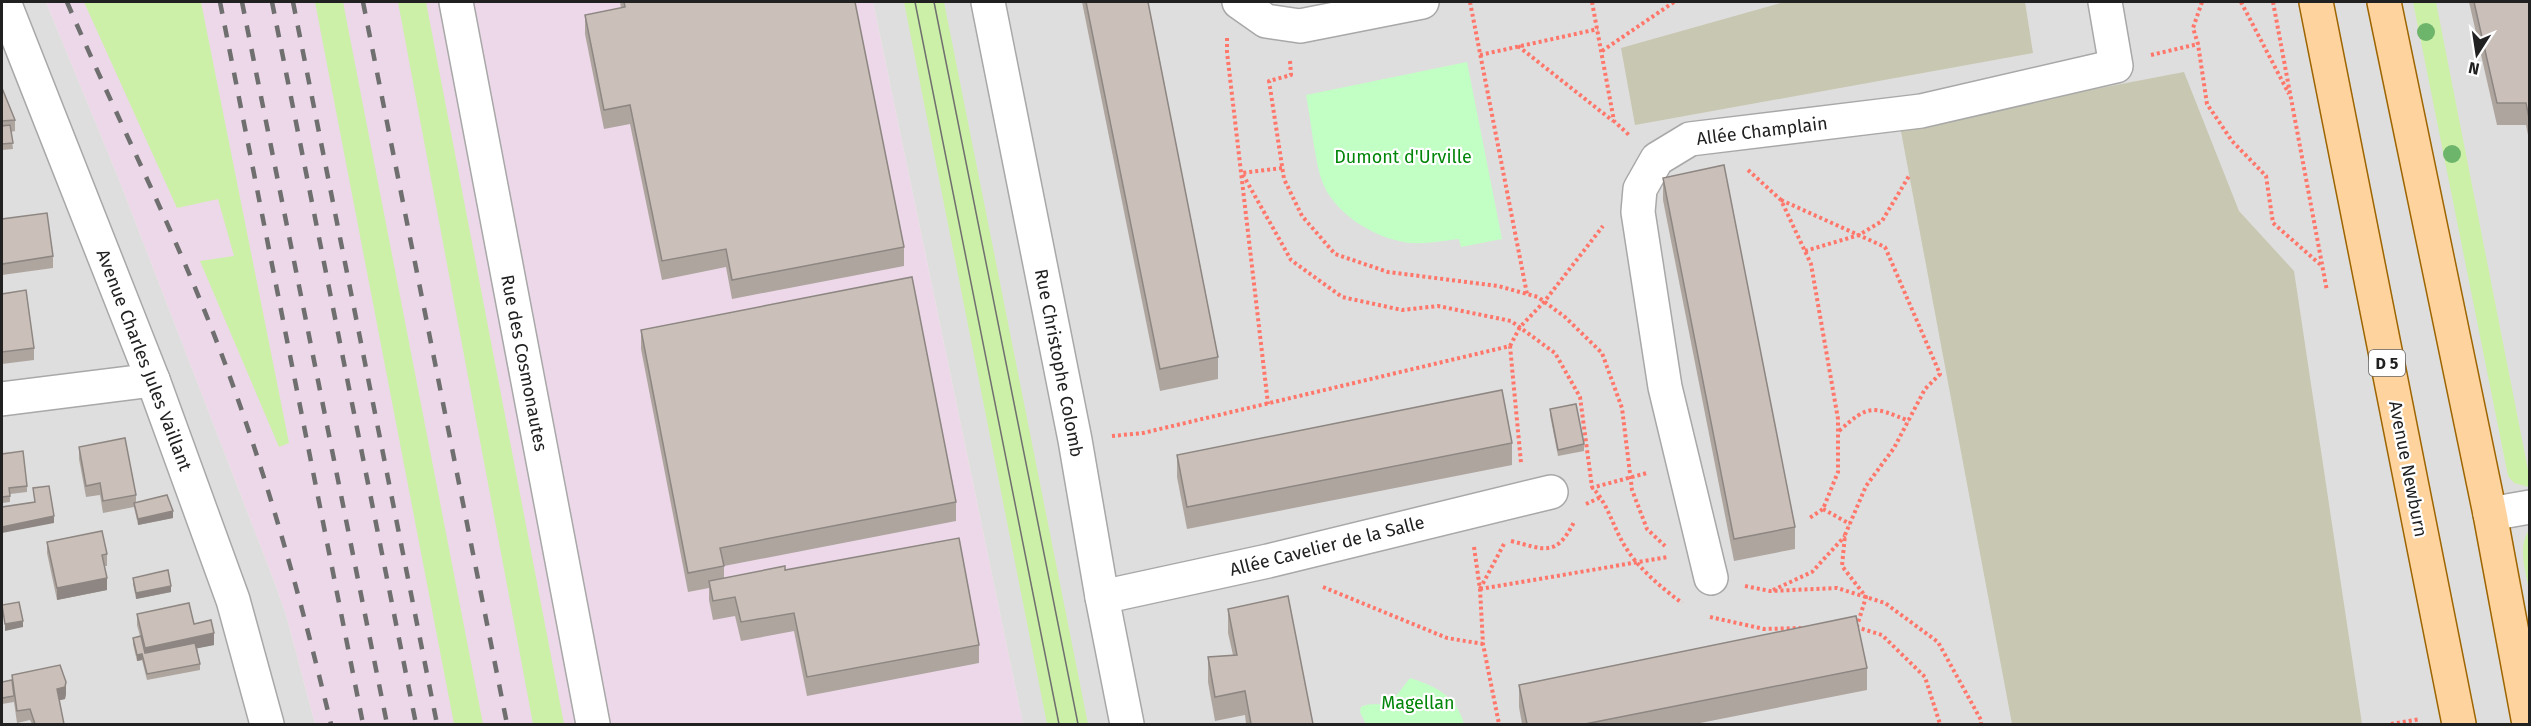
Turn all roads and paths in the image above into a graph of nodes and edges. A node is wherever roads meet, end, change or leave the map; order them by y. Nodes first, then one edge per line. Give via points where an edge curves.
1 (4, 2) edge
2 (456, 2) edge
3 (988, 2) edge
4 (1239, 2) edge
5 (1422, 2) edge
6 (1470, 2) edge
7 (1592, 2) edge
8 (1674, 2) edge
9 (2105, 2) edge
10 (2202, 2) edge
11 (2241, 2) edge
12 (2273, 2) edge
13 (2316, 2) edge
14 (2384, 2) edge
15 (1287, 24) junction
16 (1598, 29) junction
17 (1228, 32) dead end
18 (2198, 44) junction
19 (1518, 46) junction
20 (1602, 51) junction
21 (2176, 51) dead end
22 (1480, 55) junction
23 (2291, 97) junction
24 (1614, 121) junction
25 (1712, 137) junction
26 (1657, 159) junction
27 (1282, 168) junction
28 (1242, 173) junction
29 (1909, 176) dead end
30 (1640, 189) junction
31 (1781, 200) junction
32 (1859, 235) junction
33 (1805, 251) junction
34 (2322, 266) junction
35 (2327, 291) dead end
36 (1527, 294) junction
37 (1544, 302) junction
38 (1520, 327) junction
39 (1510, 346) junction
40 (153, 380) junction
41 (2, 399) edge
42 (1268, 404) junction
43 (1909, 421) junction
44 (1838, 431) junction
45 (1075, 440) junction
46 (1630, 477) junction
47 (1592, 487) junction
48 (1537, 494) joint
49 (1694, 505) junction
50 (2529, 507) edge
51 (1823, 509) junction
52 (1468, 511) junction
53 (2490, 514) junction
54 (1808, 519) dead end
55 (1850, 524) junction
56 (1845, 535) junction
57 (1638, 562) junction
58 (1711, 578) joint
59 (1321, 586) dead end
60 (1480, 589) junction
61 (1770, 591) junction
62 (1102, 597) junction
63 (1866, 597) junction
64 (1687, 607) dead end
65 (1705, 615) dead end
66 (1845, 627) edge
67 (1857, 627) junction
68 (1810, 628) edge
69 (1483, 644) junction
70 (2400, 722) dead end
71 (267, 724) edge
72 (593, 724) edge
73 (1127, 724) edge
74 (1499, 724) edge
75 (1940, 724) edge
76 (1981, 724) edge
77 (2391, 724) edge
78 (2458, 724) edge
79 (2529, 724) edge

1 - 40 street, Avenue Charles Jules Vaillant
2 - 72 street, Rue des Cosmonautes
3 - 45 street, Rue Christophe Colomb
4 - 15 street via 1266,21
5 - 15 street via 1300,26
6 - 22 path
7 - 16 path
8 - 20 path
9 - 25 street, Allée Champlain via 2116,66 1921,111
10 - 18 path via 2193,28
11 - 23 path
12 - 23 path
13 - 78 main road, Avenue Newburn / D 5
14 - 53 main road
15 - 27 path via 1292,75 1269,81
16 - 19 path
16 - 20 path
17 - 28 path
18 - 21 path
18 - 34 path via 2207,104 2232,141 2266,176 2273,223
19 - 22 path
19 - 24 path
20 - 24 path
22 - 36 path
23 - 34 path
24 - 26 path
25 - 26 street, Allée Champlain via 1690,139
25 - 31 path
26 - 30 street, Allée Champlain
27 - 28 path
27 - 36 path via 1302,216 1335,254 1388,272 1498,285
28 - 38 path via 1291,260 1342,297 1402,310 1438,306 1511,321
28 - 42 path
29 - 32 path via 1882,221
30 - 37 path via 1620,203
30 - 49 street, Allée Champlain via 1638,212 1665,387
31 - 32 path
31 - 33 path
32 - 33 path
32 - 43 path via 1885,247 1940,374 1925,389
33 - 44 path via 1811,264
34 - 35 path
36 - 37 path
37 - 38 path
37 - 46 path via 1602,354 1622,408
38 - 39 path
38 - 47 path via 1555,353 1580,397
39 - 42 path
39 - 48 path
40 - 41 street
40 - 71 street, Avenue Charles Jules Vaillant via 233,600
42 - 45 path via 1143,433
43 - 44 path via 1879,409 1860,412
43 - 55 path via 1866,486
44 - 51 path via 1838,472
45 - 62 street, Rue Christophe Colomb
46 - 47 path
46 - 49 path via 1652,472 1680,501
46 - 57 path via 1647,529 1674,555
47 - 57 path
48 - 52 street, Allée Cavelier de la Salle
49 - 58 street, Allée Champlain
50 - 53 street
51 - 54 path
51 - 55 path
52 - 60 path
52 - 62 street, Allée Cavelier de la Salle
53 - 79 main road
55 - 56 path
56 - 61 path via 1812,572
56 - 63 path via 1842,566
57 - 60 path
57 - 64 path via 1660,587
58 - 61 path
59 - 69 path via 1447,638
60 - 69 path
61 - 63 path via 1837,588
62 - 73 street, Rue Christophe Colomb
63 - 67 path
63 - 76 path via 1885,603 1938,642
65 - 68 path via 1764,629
66 - 67 path
67 - 75 path via 1882,635 1925,676
69 - 74 path
70 - 77 path

